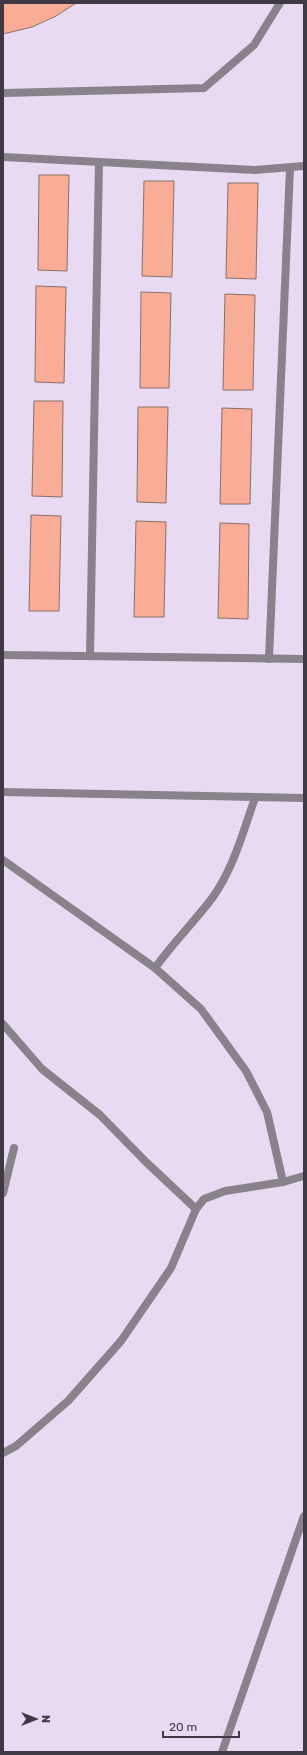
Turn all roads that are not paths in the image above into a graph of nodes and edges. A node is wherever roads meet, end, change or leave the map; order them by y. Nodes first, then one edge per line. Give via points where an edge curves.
1 (280, 3) edge
2 (3, 93) edge
3 (3, 157) edge
4 (99, 162) junction
5 (304, 166) edge
6 (290, 168) junction
7 (3, 655) edge
8 (90, 656) junction
9 (269, 659) junction
10 (304, 659) edge
11 (3, 792) edge
12 (255, 798) junction
13 (304, 798) edge
14 (3, 860) edge
15 (155, 968) junction
16 (3, 1024) edge
17 (14, 1148) dead end
18 (304, 1176) edge
19 (283, 1182) junction
20 (3, 1193) edge
21 (196, 1209) junction
22 (3, 1453) edge
23 (304, 1516) edge
24 (222, 1752) edge

1 - 2 street via 254,45 204,88
3 - 4 street
4 - 6 street via 255,170
4 - 8 street
5 - 6 street
6 - 9 street
7 - 8 street
8 - 9 street
9 - 10 street
11 - 12 street
12 - 13 street
12 - 15 street via 235,856 213,896
14 - 15 street
15 - 19 street via 201,1009 246,1071 267,1112
16 - 21 street via 42,1069 100,1115
17 - 20 street
18 - 19 street
19 - 21 street via 225,1191 204,1199
21 - 22 street via 171,1268 121,1341 68,1401 16,1446
23 - 24 street

